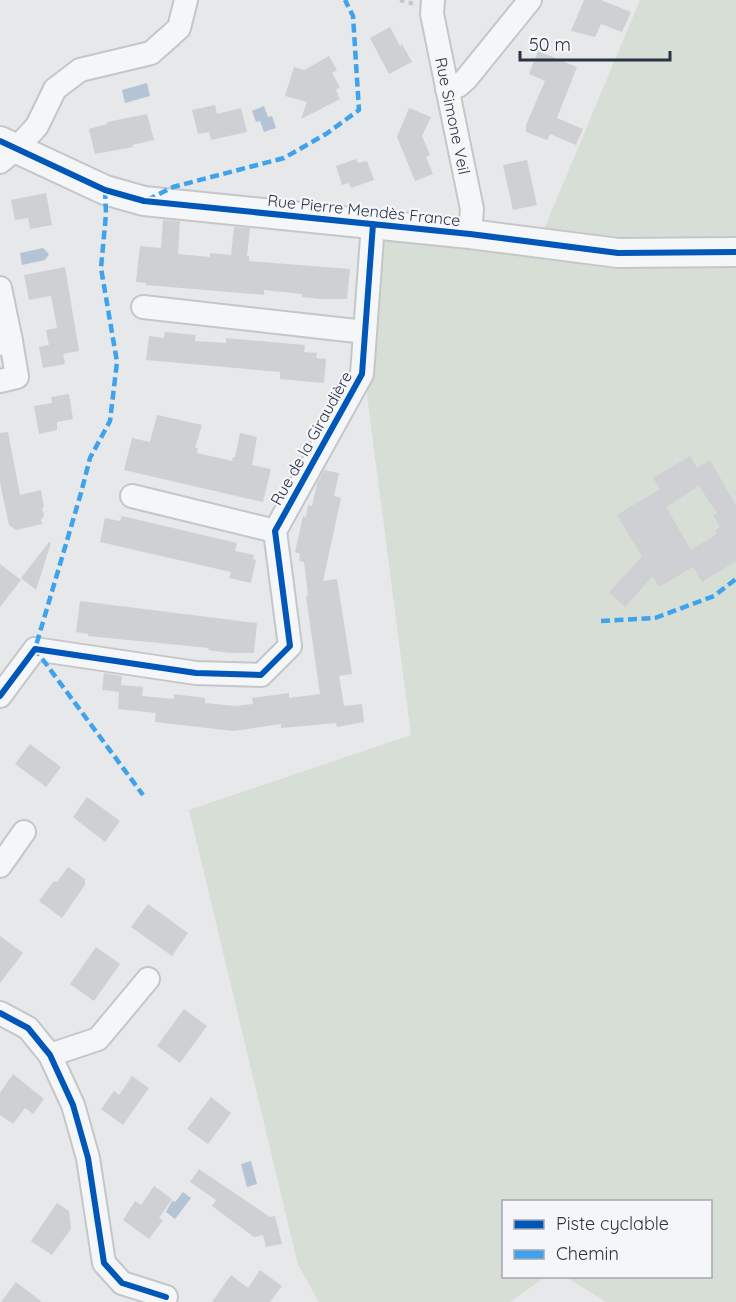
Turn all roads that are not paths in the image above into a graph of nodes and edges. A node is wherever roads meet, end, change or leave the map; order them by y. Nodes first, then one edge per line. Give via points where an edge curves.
1 (186, 0) edge
2 (432, 0) edge
3 (530, 0) edge
4 (447, 89) junction
5 (6, 150) edge
6 (373, 224) junction
7 (470, 234) junction
8 (736, 252) edge
9 (0, 288) edge
10 (143, 307) dead end
11 (365, 332) junction
12 (5, 343) edge
13 (0, 381) edge
14 (132, 496) dead end
15 (275, 531) junction
16 (0, 696) edge
17 (24, 832) dead end
18 (0, 866) edge
19 (148, 979) dead end
20 (0, 1013) edge
21 (50, 1055) junction
22 (165, 1297) dead end

1 - 5 street via 180,28 150,53 80,70 55,89 37,126
2 - 4 street, Rue Simone Veil
3 - 4 street via 466,79
4 - 7 street, Rue Simone Veil via 472,209
5 - 6 street, Rue Pierre Mendès France via 105,190 144,201
6 - 7 street, Rue Pierre Mendès France
6 - 11 street, Rue de la Giraudière
7 - 8 street, Rue Pierre Mendès France via 618,253
9 - 12 street
10 - 11 street
11 - 15 street, Rue de la Giraudière via 362,374
12 - 13 street via 17,377
14 - 15 street
15 - 16 street, Rue de la Giraudière via 290,646 261,675 196,673 35,649
17 - 18 street
19 - 21 street via 99,1038
20 - 21 street via 28,1028
21 - 22 street via 72,1105 88,1158 104,1263 122,1283

